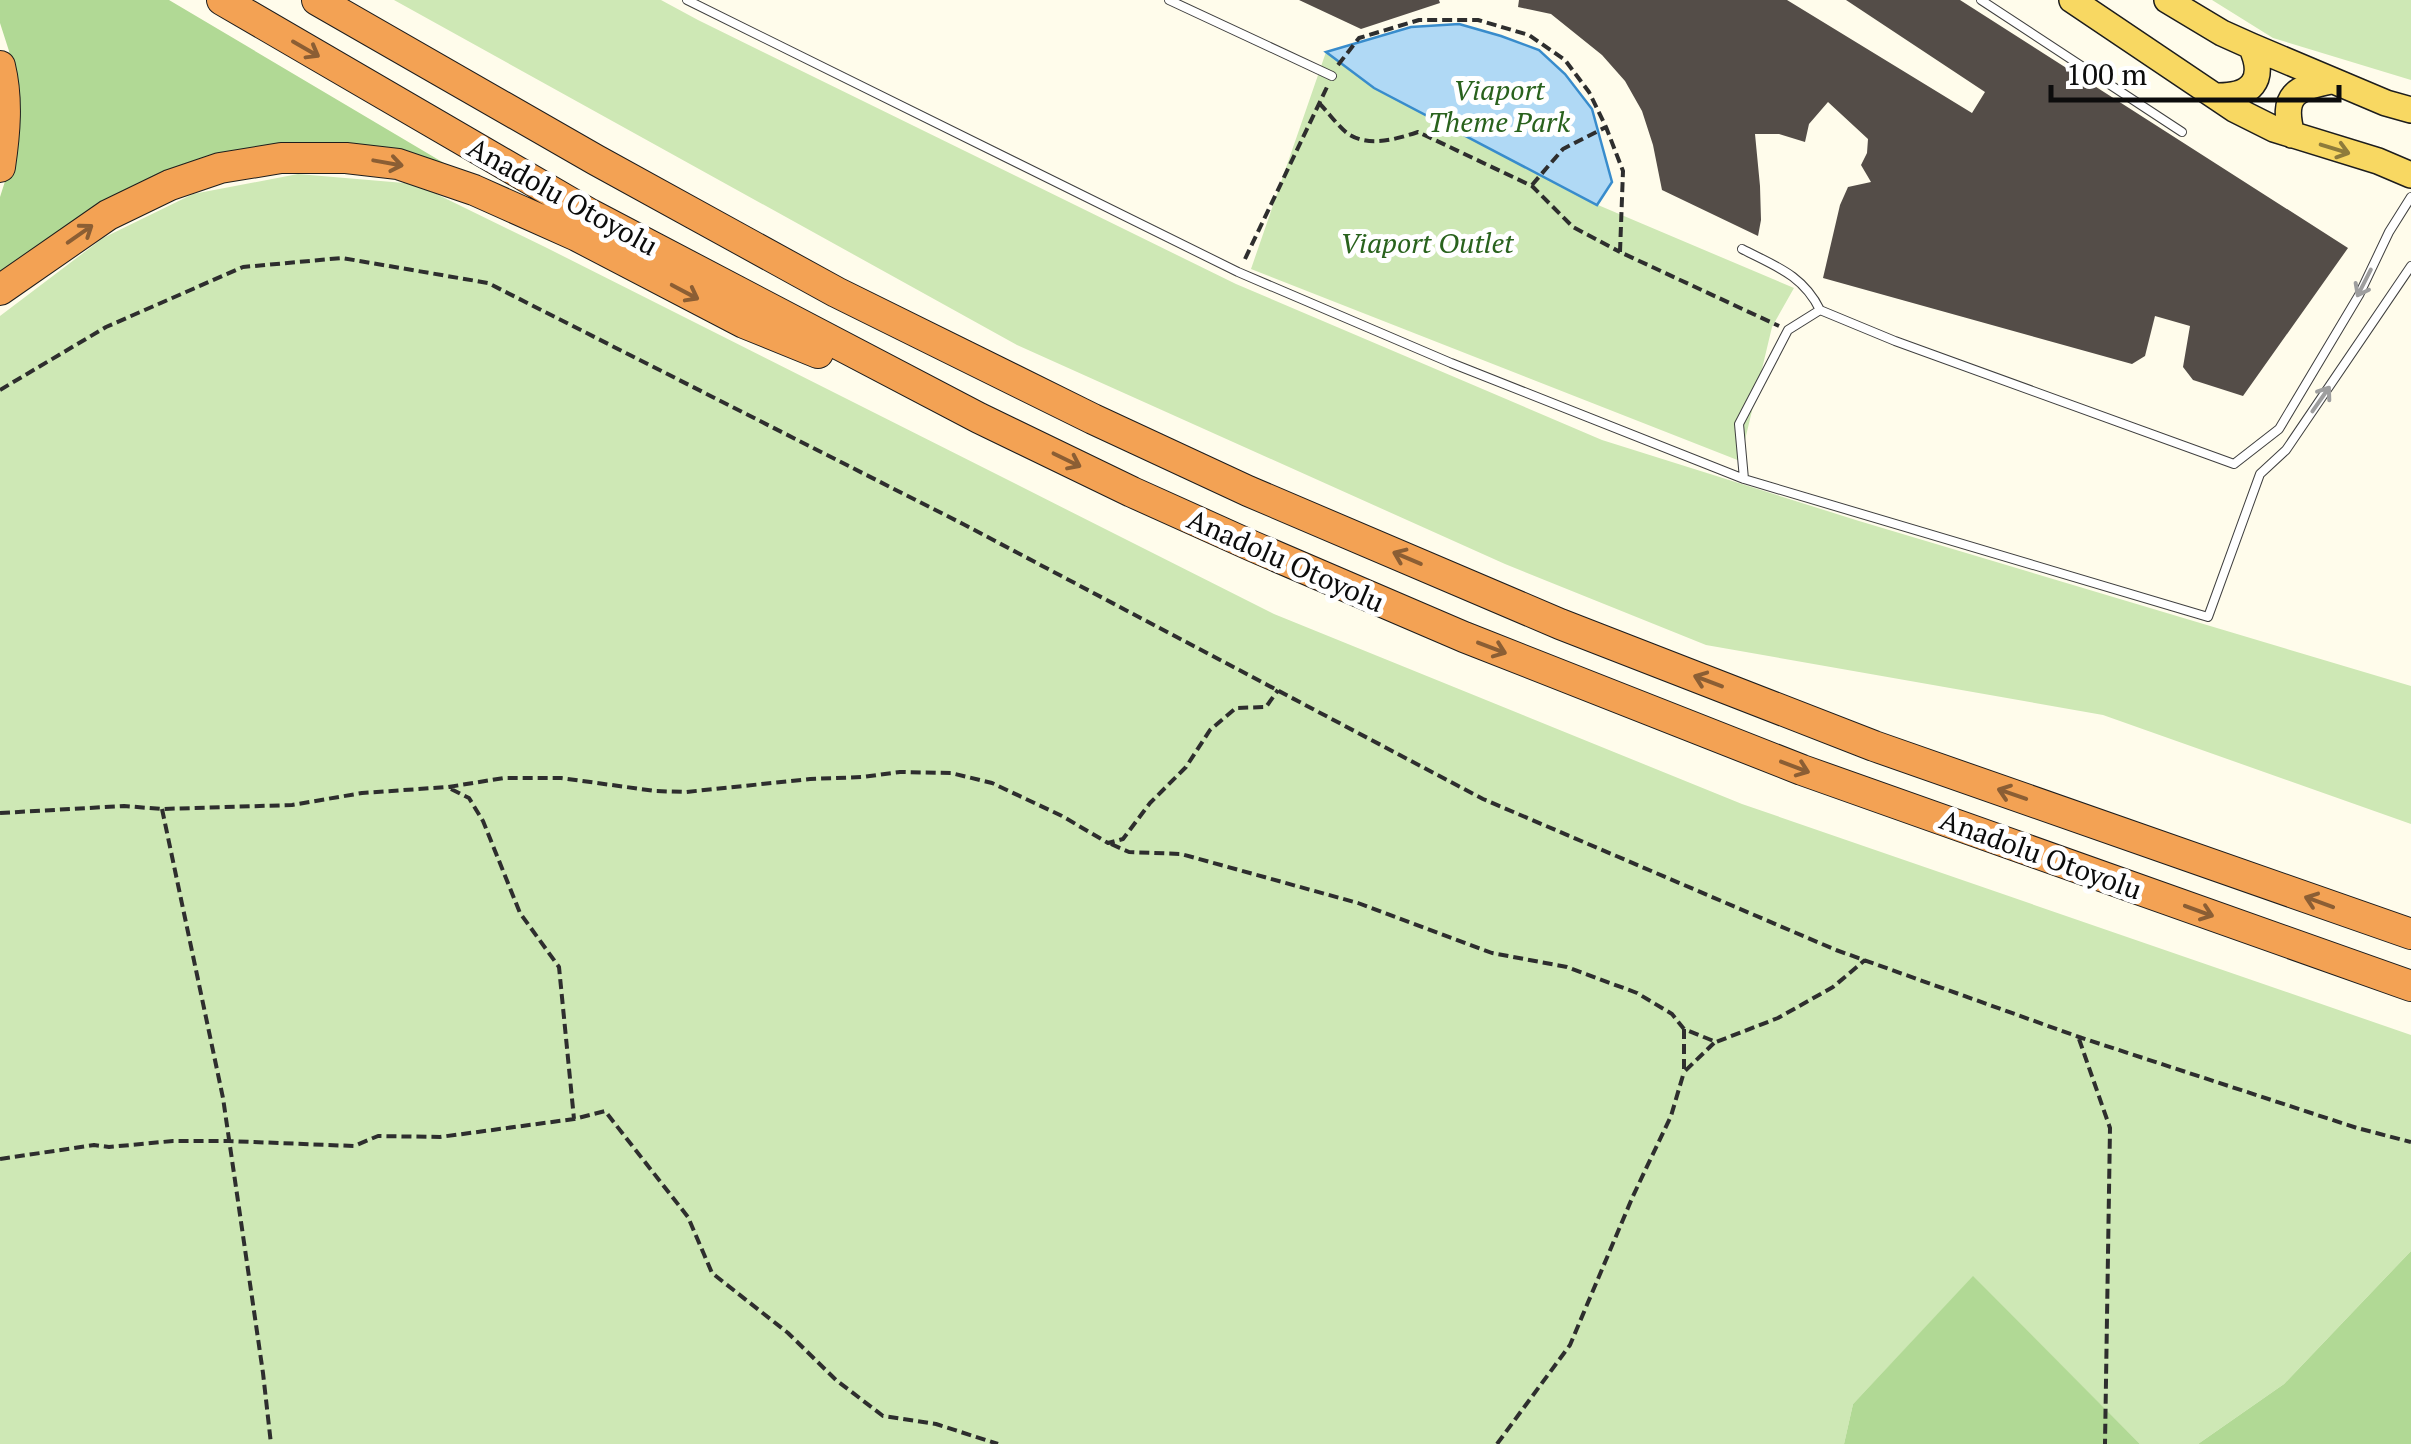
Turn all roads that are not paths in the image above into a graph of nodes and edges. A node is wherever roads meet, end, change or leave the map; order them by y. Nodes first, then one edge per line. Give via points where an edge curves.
1 (222, 0) edge
2 (317, 0) edge
3 (687, 0) edge
4 (1169, 0) edge
5 (1982, 0) edge
6 (2072, 0) edge
7 (2167, 0) edge
8 (2250, 46) junction
9 (0, 66) edge
10 (1332, 76) road end
11 (2331, 81) junction
12 (2214, 96) junction
13 (2411, 110) edge
14 (2182, 132) dead end
15 (2292, 135) junction
16 (0, 167) edge
17 (2411, 175) edge
18 (2411, 197) edge
19 (1742, 249) dead end
20 (2411, 266) edge
21 (0, 290) edge
22 (1820, 310) junction
23 (979, 418) junction
24 (1744, 479) junction
25 (2411, 934) edge
26 (2411, 986) edge

1 -> 23 highway, Anadolu Otoyolu via 590,214
25 -> 2 highway, Anadolu Otoyolu via 1874,746 1560,624 1248,491 836,292
3 - 24 lane via 1238,272
4 - 10 lane
5 - 14 lane
6 - 12 main road
7 - 8 main road
8 - 11 main road
8 - 12 main road via 2256,79 2238,94
9 - 16 highway via 6,106
11 - 13 main road
11 - 15 main road via 2297,91 2290,100
12 - 15 main road
15 -> 17 main road
18 -> 22 lane via 2279,428 2234,464
19 - 22 lane via 1799,279
24 -> 20 lane via 2208,617 2260,474 2286,450
21 -> 23 highway via 108,215 220,168 281,158 398,164 577,236 744,323
22 - 24 lane via 1788,330 1739,424
23 -> 26 highway, Anadolu Otoyolu via 1464,637 1802,770

